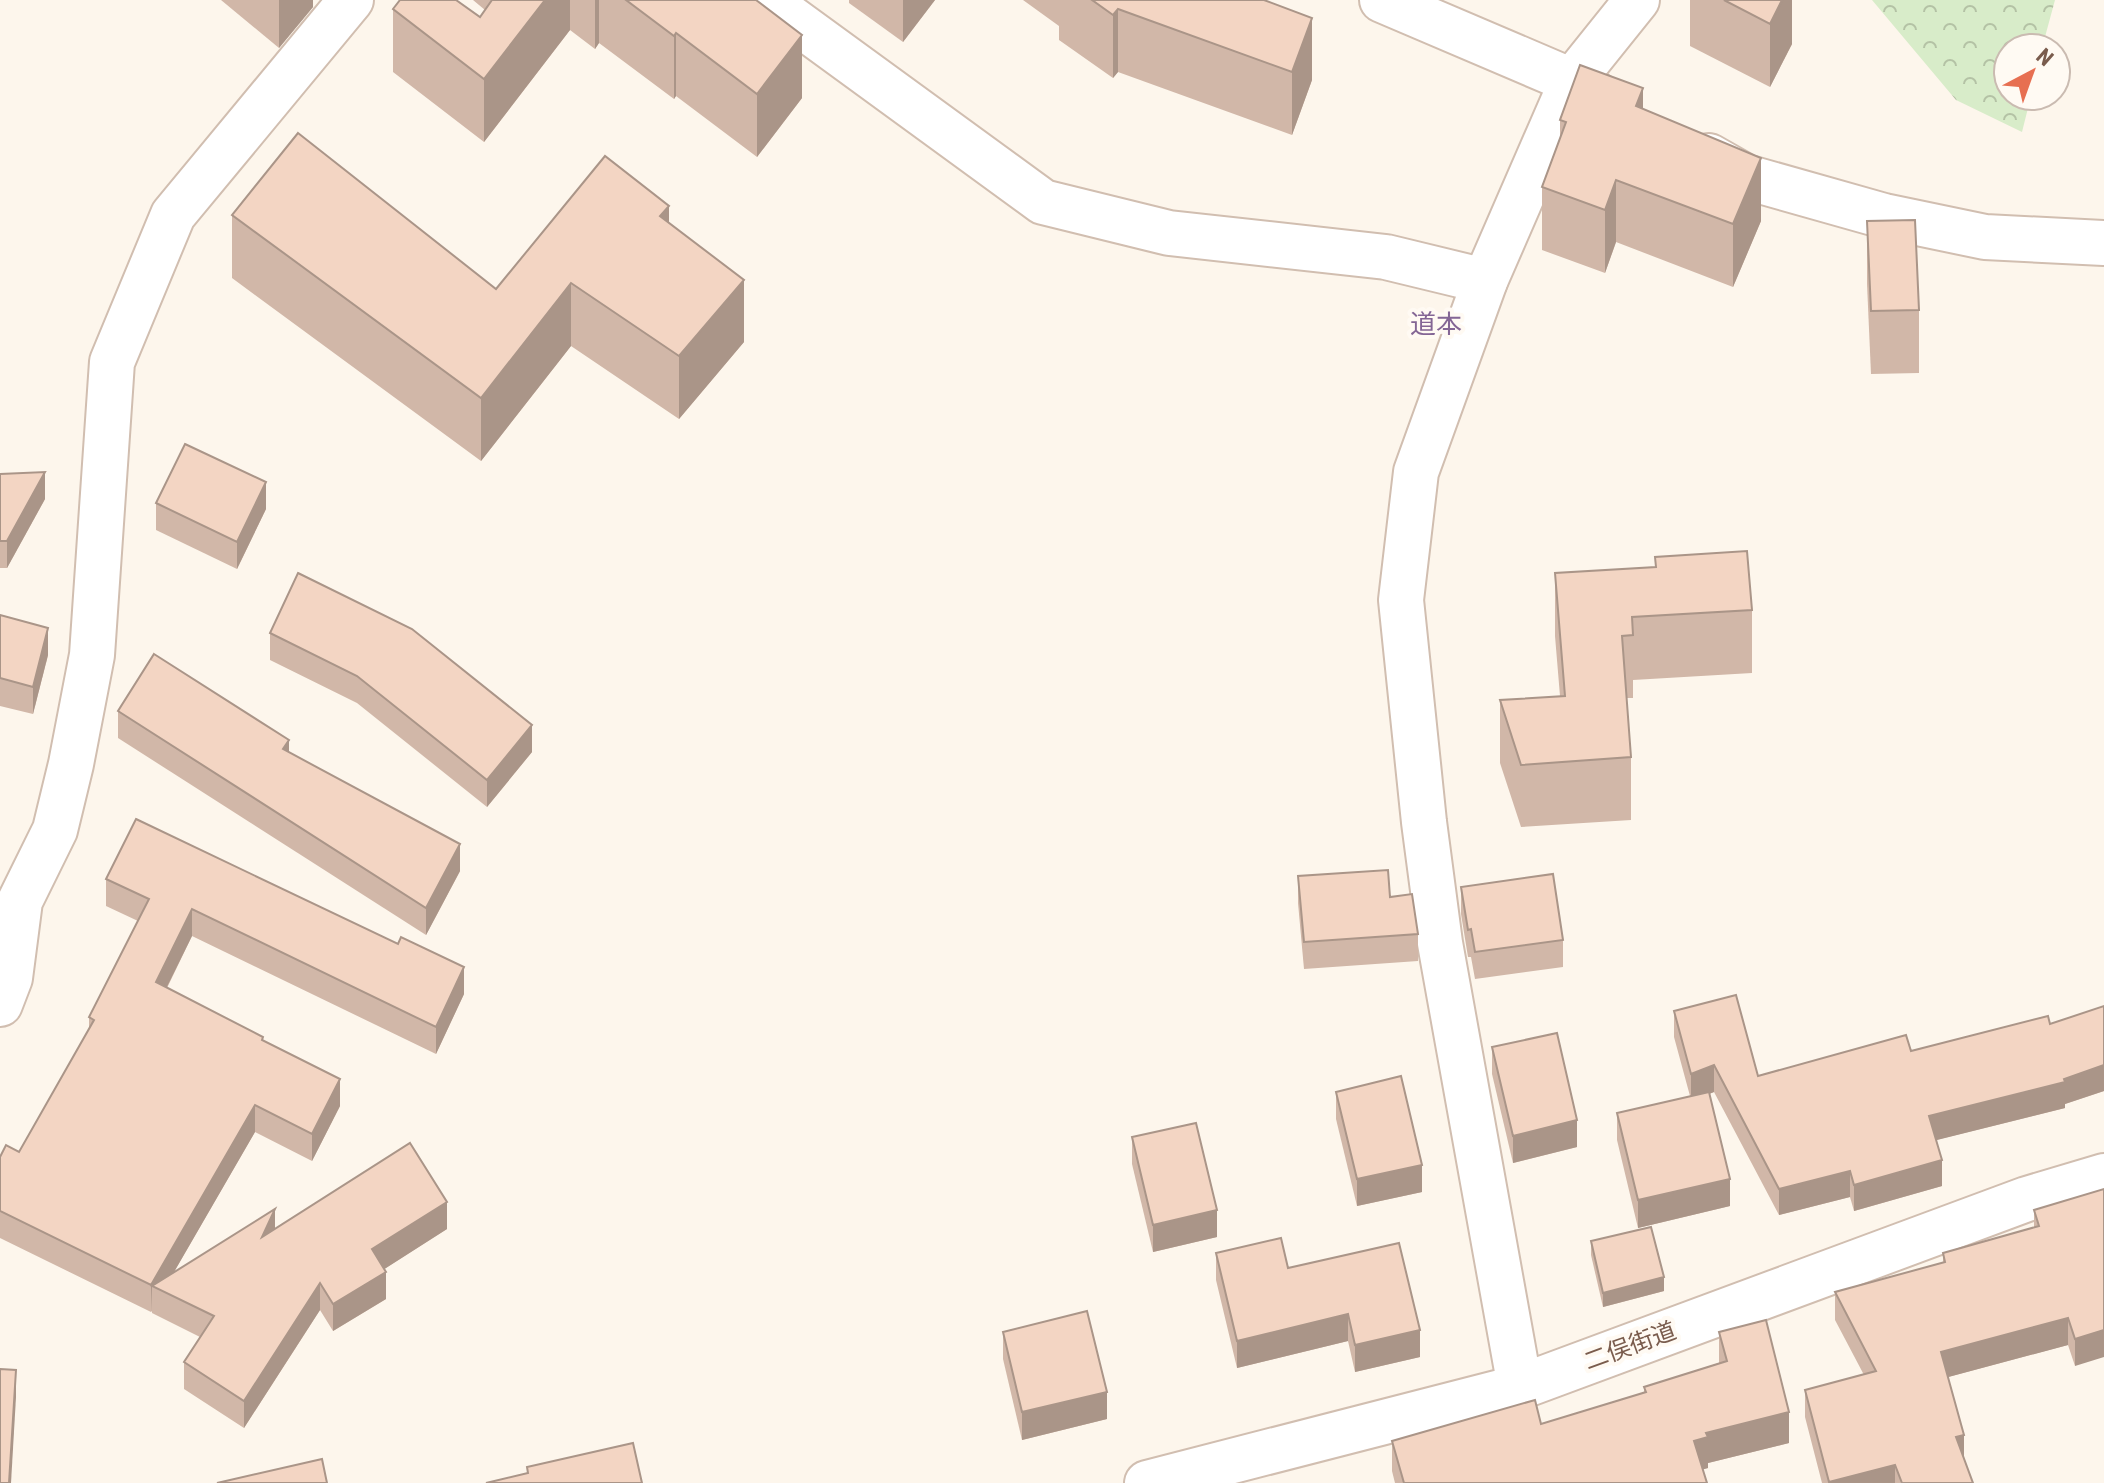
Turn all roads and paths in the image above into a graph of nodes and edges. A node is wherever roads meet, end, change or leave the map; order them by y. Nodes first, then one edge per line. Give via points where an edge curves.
1 (351, 0) edge
2 (766, 0) edge
3 (1382, 0) edge
4 (1637, 0) edge
5 (1572, 81) junction
6 (1625, 111) edge
7 (1679, 140) edge
8 (2104, 243) edge
9 (1485, 281) junction
10 (0, 1004) edge
11 (2104, 1176) edge
12 (1520, 1387) junction
13 (1147, 1483) edge

1 - 10 street via 173,215 112,362 92,655 55,830 20,901 10,978
2 - 9 street via 1043,202 1169,233 1386,257
3 - 5 street
4 - 5 street
5 - 6 street
5 - 9 street
7 - 8 street via 1746,177 1884,216 1985,237
9 - 12 street via 1416,472 1401,600 1440,943
11 - 12 street, 二俣街道 via 2013,1204
12 - 13 street, 二俣街道

